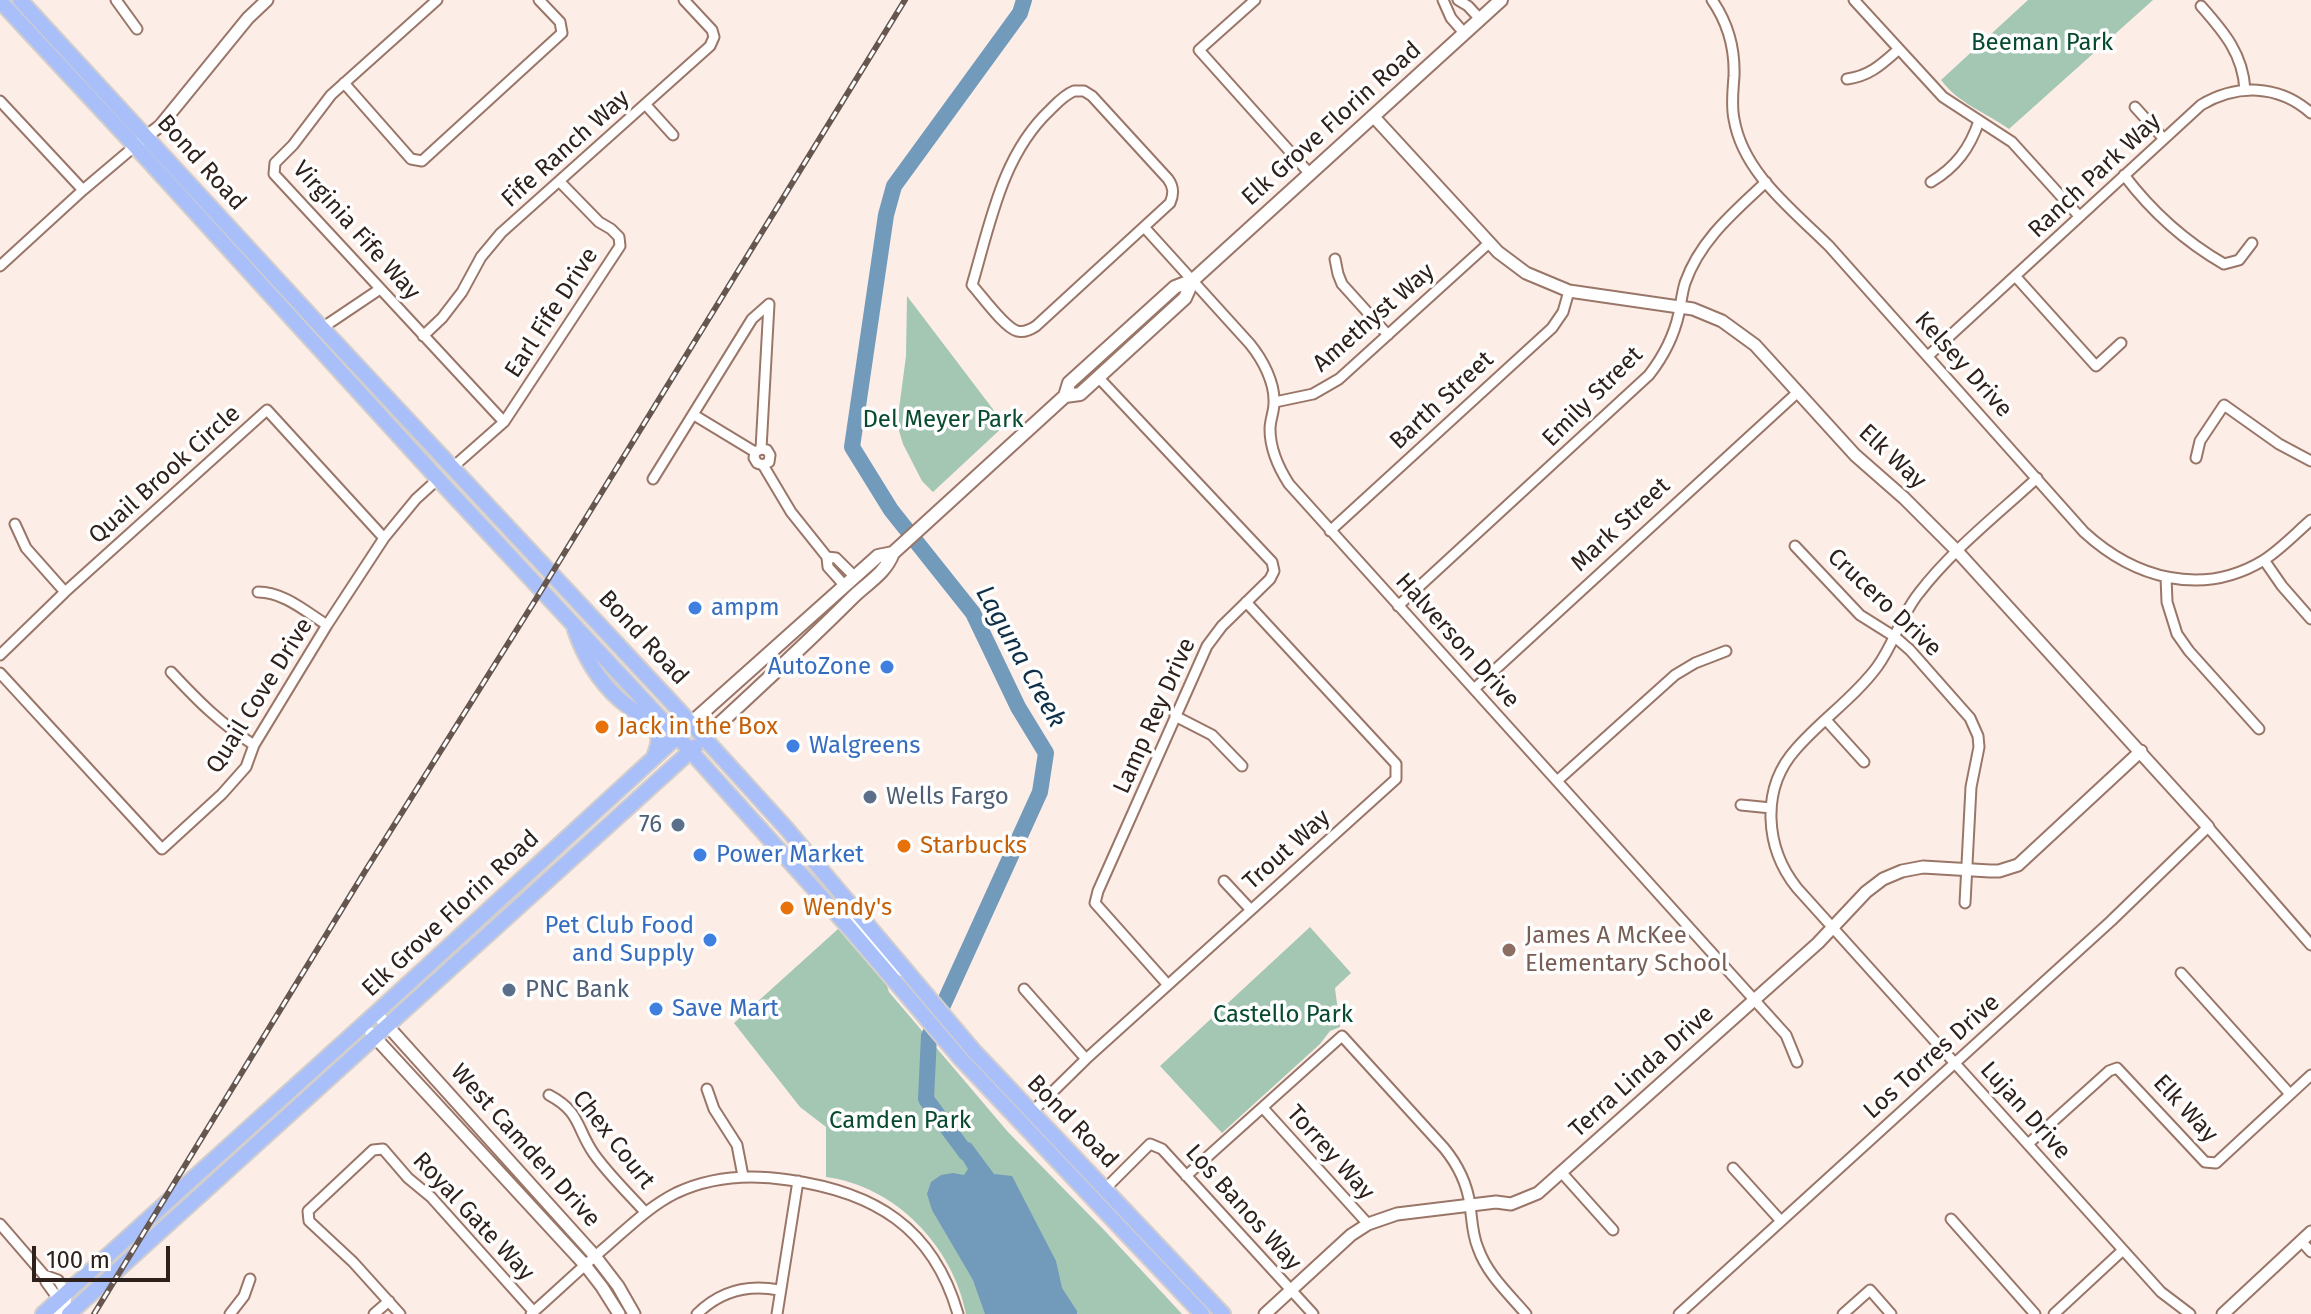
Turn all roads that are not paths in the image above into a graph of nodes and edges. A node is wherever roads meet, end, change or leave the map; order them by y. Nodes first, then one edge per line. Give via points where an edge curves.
1 (20, 0) edge
2 (116, 0) edge
3 (267, 0) edge
4 (437, 0) edge
5 (539, 0) edge
6 (684, 0) edge
7 (1255, 0) edge
8 (1443, 0) edge
9 (1458, 0) edge
10 (1501, 0) edge
11 (1712, 0) edge
12 (1854, 0) edge
13 (0, 1) edge
14 (2201, 6) dead end
15 (1480, 19) junction
16 (137, 29) dead end
17 (1465, 34) junction
18 (1899, 49) junction
19 (1847, 79) dead end
20 (344, 83) junction
21 (2245, 90) junction
22 (0, 101) edge
23 (645, 104) junction
24 (2135, 107) dead end
25 (2311, 113) edge
26 (1373, 116) junction
27 (1979, 121) junction
28 (673, 135) dead end
29 (147, 136) junction
30 (2164, 139) junction
31 (135, 146) junction
32 (1310, 174) junction
33 (2124, 175) junction
34 (560, 182) junction
35 (1766, 182) junction
36 (1931, 182) dead end
37 (83, 190) junction
38 (2079, 216) junction
39 (1144, 227) junction
40 (1489, 243) junction
41 (2252, 243) dead end
42 (1335, 259) dead end
43 (0, 266) edge
44 (246, 268) junction
45 (2016, 277) junction
46 (1193, 280) junction
47 (380, 289) junction
48 (1569, 291) junction
49 (1680, 306) junction
50 (322, 328) junction
51 (1388, 335) junction
52 (423, 336) junction
53 (2121, 343) dead end
54 (1928, 356) junction
55 (1098, 377) junction
56 (1798, 392) junction
57 (1065, 396) junction
58 (366, 401) junction
59 (1275, 402) junction
60 (694, 415) junction
61 (504, 422) junction
62 (758, 450) junction
63 (2196, 458) dead end
64 (2311, 461) edge
65 (453, 467) junction
66 (2037, 478) junction
67 (438, 479) junction
68 (653, 479) dead end
69 (2311, 520) edge
70 (15, 524) dead end
71 (1330, 531) junction
72 (384, 538) junction
73 (523, 541) junction
74 (1795, 546) dead end
75 (1957, 551) junction
76 (893, 553) junction
77 (2264, 560) junction
78 (2166, 577) junction
79 (850, 582) junction
80 (65, 592) junction
81 (258, 592) dead end
82 (1246, 602) junction
83 (1398, 606) junction
84 (832, 619) junction
85 (2311, 619) edge
86 (572, 622) junction
87 (327, 625) junction
88 (1895, 637) junction
89 (1726, 651) dead end
90 (0, 655) edge
91 (171, 672) dead end
92 (0, 673) edge
93 (1474, 689) junction
94 (1175, 716) junction
95 (1826, 720) junction
96 (691, 723) junction
97 (2259, 729) dead end
98 (677, 736) junction
99 (704, 738) junction
100 (254, 745) junction
101 (690, 751) junction
102 (2141, 751) junction
103 (654, 757) junction
104 (1864, 762) dead end
105 (1242, 766) dead end
106 (1557, 781) junction
107 (1741, 805) dead end
108 (1771, 808) junction
109 (2208, 827) junction
110 (1967, 869) junction
111 (527, 875) junction
112 (1224, 881) dead end
113 (1965, 903) dead end
114 (514, 909) junction
115 (1251, 910) junction
116 (484, 914) junction
117 (839, 917) junction
118 (1832, 927) junction
119 (2311, 945) edge
120 (452, 965) junction
121 (2181, 973) dead end
122 (915, 980) junction
123 (1168, 985) junction
124 (1024, 989) dead end
125 (1755, 1000) junction
126 (381, 1019) junction
127 (368, 1031) junction
128 (1086, 1059) junction
129 (1797, 1062) dead end
130 (1955, 1063) junction
131 (2311, 1075) edge
132 (707, 1089) dead end
133 (2290, 1094) junction
134 (549, 1095) dead end
135 (1263, 1108) junction
136 (1032, 1112) junction
137 (2028, 1144) junction
138 (1733, 1168) dead end
139 (1562, 1173) junction
140 (743, 1176) junction
141 (1186, 1176) junction
142 (798, 1181) junction
143 (1105, 1189) junction
144 (1470, 1205) junction
145 (645, 1212) junction
146 (1951, 1219) dead end
147 (1781, 1221) junction
148 (0, 1224) edge
149 (1368, 1224) junction
150 (1613, 1230) dead end
151 (2311, 1232) edge
152 (2301, 1241) junction
153 (2123, 1250) junction
154 (2311, 1252) edge
155 (595, 1256) junction
156 (585, 1265) junction
157 (250, 1279) dead end
158 (779, 1290) junction
159 (1291, 1291) junction
160 (389, 1301) junction
161 (61, 1302) edge
162 (533, 1313) edge
163 (43, 1314) edge
164 (69, 1314) edge
165 (230, 1314) edge
166 (374, 1314) edge
167 (400, 1314) edge
168 (619, 1314) edge
169 (634, 1314) edge
170 (697, 1314) edge
171 (777, 1314) edge
172 (958, 1314) edge
173 (1202, 1314) edge
174 (1223, 1314) edge
175 (1265, 1314) edge
176 (1313, 1314) edge
177 (1526, 1314) edge
178 (1679, 1314) edge
179 (1843, 1314) edge
180 (1891, 1314) edge
181 (2035, 1314) edge
182 (2054, 1314) edge
183 (2190, 1314) edge
184 (2223, 1314) edge

1 - 29 main road, Bond Road
2 - 16 street
3 - 29 street
4 - 20 street, Virginia Fife Way
5 - 20 street via 560,22 562,33 422,161 411,159
6 - 23 street, Fife Ranch Way via 714,37
7 - 32 street via 1199,50
8 - 17 street
9 - 15 street
10 - 15 main road, Elk Grove Florin Road
11 - 35 street, Kelsey Drive via 1733,50 1736,129 1747,157
12 - 18 street
13 - 31 main road, Bond Road
14 - 21 street via 2235,48
15 - 17 main road, Elk Grove Florin Road
17 - 26 main road, Elk Grove Florin Road
18 - 19 street via 1876,70
18 - 27 street via 1943,97
20 - 47 street, Virginia Fife Way via 275,163 274,174
21 - 25 street, Ranch Park Way via 2276,93
21 - 30 street, Ranch Park Way via 2201,105
22 - 37 street
23 - 28 street
23 - 34 street, Fife Ranch Way
24 - 30 street
26 - 32 main road, Elk Grove Florin Road
26 - 40 street, Elk Way
27 - 36 street via 1964,154
27 - 38 street via 2020,150
29 - 31 street
29 - 50 main road, Bond Road
30 - 33 street, Ranch Park Way
31 - 37 street
31 - 44 main road, Bond Road
32 - 46 main road, Elk Grove Florin Road
33 - 38 street, Ranch Park Way
33 - 41 street via 2165,222 2224,264 2239,260
34 - 52 street, Fife Ranch Way via 501,233 449,310
34 - 61 street, Earl Fife Drive via 619,237 620,246
35 - 49 street, Emily Street via 1701,250
35 - 54 street, Kelsey Drive
37 - 43 street
38 - 45 street, Ranch Park Way
39 - 39 street via 1170,203 1171,183 1092,96 1074,91 1036,124 1011,161 972,285 1012,328 1030,330
39 - 46 street, Halverson Drive
40 - 48 street, Elk Way via 1526,273
40 - 51 street, Amethyst Way
42 - 51 street via 1342,284
44 - 50 main road via 261,276 310,328
44 - 58 main road, Bond Road
45 - 53 street via 2096,366
45 - 54 street, Ranch Park Way
46 - 55 main road, Elk Grove Florin Road via 1185,298
46 - 57 main road, Elk Grove Florin Road via 1175,287 1069,383
46 - 59 street, Halverson Drive via 1255,350
47 - 50 street
47 - 52 street, Virginia Fife Way
48 - 49 street, Elk Way
48 - 71 street, Barth Street via 1552,328
49 - 56 street, Elk Way via 1739,332
49 - 83 street, Emily Street via 1667,348 1649,375
50 - 65 main road, Bond Road
51 - 59 street, Amethyst Way via 1331,385
52 - 61 street, Virginia Fife Way
54 - 66 street, Kelsey Drive
55 - 57 main road, Elk Grove Florin Road via 1080,394
55 - 82 street, Lamp Rey Drive via 1272,562 1270,579
56 - 75 street, Elk Way via 1855,455
56 - 93 street, Mark Street
57 - 76 main road, Elk Grove Florin Road
58 - 65 main road via 381,406 440,467
58 - 67 main road, Bond Road
59 - 71 street, Halverson Drive via 1270,426 1278,466
60 - 62 street
60 - 62 street via 752,319 769,304
60 - 68 street
61 - 65 street, Earl Fife Drive
62 - 79 street via 755,461
63 - 64 street via 2200,441 2224,405
65 - 73 main road, Bond Road
66 - 75 street, Lujan Drive
66 - 78 street, Kelsey Drive via 2099,546 2126,564
67 - 72 street, Quail Cove Drive
67 - 73 main road via 456,486 505,532
67 - 86 main road, Bond Road
69 - 77 street, Kelsey Drive
70 - 80 street via 26,548
71 - 83 street, Halverson Drive
72 - 80 street, Quail Brook Circle via 267,410
72 - 87 street, Quail Cove Drive
73 - 96 main road, Bond Road
74 - 88 street, Crucero Drive via 1860,615
75 - 88 street, Lujan Drive via 1917,595
75 - 102 street, Elk Way
76 - 79 main road, Elk Grove Florin Road via 878,556
76 - 84 main road, Elk Grove Florin Road via 888,566
77 - 78 street, Kelsey Drive via 2222,577
77 - 85 street
78 - 97 street via 2169,613 2183,643
79 - 84 main road via 859,584 835,606
79 - 96 main road, Elk Grove Florin Road
80 - 90 street, Quail Brook Circle
81 - 87 street via 280,596
82 - 94 street, Lamp Rey Drive via 1212,637
82 - 115 street, Trout Way via 1396,764 1396,779
83 - 93 street, Halverson Drive
84 - 99 main road, Elk Grove Florin Road
86 - 98 main road, Bond Road
86 - 103 main road via 601,680 655,729
87 - 100 street, Quail Cove Drive
88 - 95 street, Lujan Drive via 1866,681
88 - 110 street, Crucero Drive via 1970,718 1978,736
89 - 106 street via 1675,675
91 - 100 street via 210,713
92 - 100 street, Quail Cove Drive via 162,849 233,783
93 - 106 street, Halverson Drive
94 - 105 street via 1212,735
94 - 123 street, Lamp Rey Drive via 1095,903
95 - 104 street
95 - 108 street, Lujan Drive via 1789,757
96 - 98 main road, Elk Grove Florin Road
96 - 99 main road, Bond Road
98 - 101 main road, Bond Road
98 - 103 main road, Elk Grove Florin Road
99 - 101 main road, Elk Grove Florin Road
99 - 122 main road, Bond Road
101 - 114 main road, Elk Grove Florin Road
101 - 117 main road, Bond Road
102 - 109 street, Elk Way
102 - 110 street, Terra Linda Drive via 2018,865 1999,871
103 - 111 main road, Elk Grove Florin Road
106 - 125 street, Halverson Drive
107 - 108 street
108 - 118 street, Lujan Drive via 1773,839 1784,870
109 - 119 street, Elk Way
109 - 130 street, Los Torres Drive
110 - 113 street, Crucero Drive
110 - 118 street, Terra Linda Drive via 1923,867 1892,874
111 - 114 main road via 511,903
111 - 116 main road, Elk Grove Florin Road
112 - 115 street
114 - 120 main road, Elk Grove Florin Road
115 - 123 street, Trout Way
116 - 120 main road via 483,924
116 - 126 main road, Elk Grove Florin Road
117 - 122 main road via 849,919 887,960
117 - 173 main road, Bond Road via 960,1058
118 - 125 street, Terra Linda Drive
118 - 130 street, Lujan Drive
120 - 126 main road, Elk Grove Florin Road
121 - 133 street
122 - 136 main road, Bond Road
123 - 128 street, Trout Way
124 - 128 street
125 - 129 street, Halverson Drive via 1786,1035
125 - 139 street, Terra Linda Drive
126 - 127 main road, Elk Grove Florin Road
126 - 155 street, West Camden Drive
127 - 156 street, West Camden Drive
127 - 161 main road, Elk Grove Florin Road
127 - 164 main road, Elk Grove Florin Road
128 - 136 street, Trout Way
130 - 137 street, Lujan Drive
130 - 147 street, Los Torres Drive
131 - 133 street, Elk Way
132 - 140 street via 737,1145
133 - 137 street, Elk Way via 2216,1163 2205,1162 2117,1068
134 - 145 street, Chex Court via 575,1115 593,1153
135 - 141 street
135 - 144 street via 1342,1036 1450,1156
135 - 149 street, Torrey Way
136 - 143 main road, Bond Road
137 - 153 street, Lujan Drive
138 - 147 street
139 - 144 street, Terra Linda Drive via 1521,1201
139 - 150 street
140 - 142 street
140 - 145 street via 687,1188
141 - 143 street, Los Banos Way via 1162,1149 1150,1144
141 - 159 street, Los Banos Way
142 - 158 street
142 - 172 street via 859,1196 900,1222 940,1268
143 - 174 main road, Bond Road
144 - 149 street, Terra Linda Drive via 1387,1216
144 - 177 street via 1481,1256
145 - 155 street
146 - 181 street
147 - 178 street, Los Torres Drive
148 - 161 street via 44,1275 58,1280
149 - 159 street, Terra Linda Drive
151 - 152 street
152 - 154 street
152 - 184 street
153 - 182 street
153 - 183 street, Lujan Drive via 2161,1292
155 - 156 street
155 - 169 street, West Camden Drive
156 - 162 street
156 - 168 street, West Camden Drive
157 - 165 street
158 - 170 street via 739,1289
158 - 171 street
159 - 175 street, Terra Linda Drive
159 - 176 street, Los Banos Way
160 - 162 street, Royal Gate Way via 309,1221 308,1211 373,1150 383,1149
160 - 166 street
160 - 167 street, Royal Gate Way
161 - 163 main road, Elk Grove Florin Road
179 - 180 street via 1870,1290

